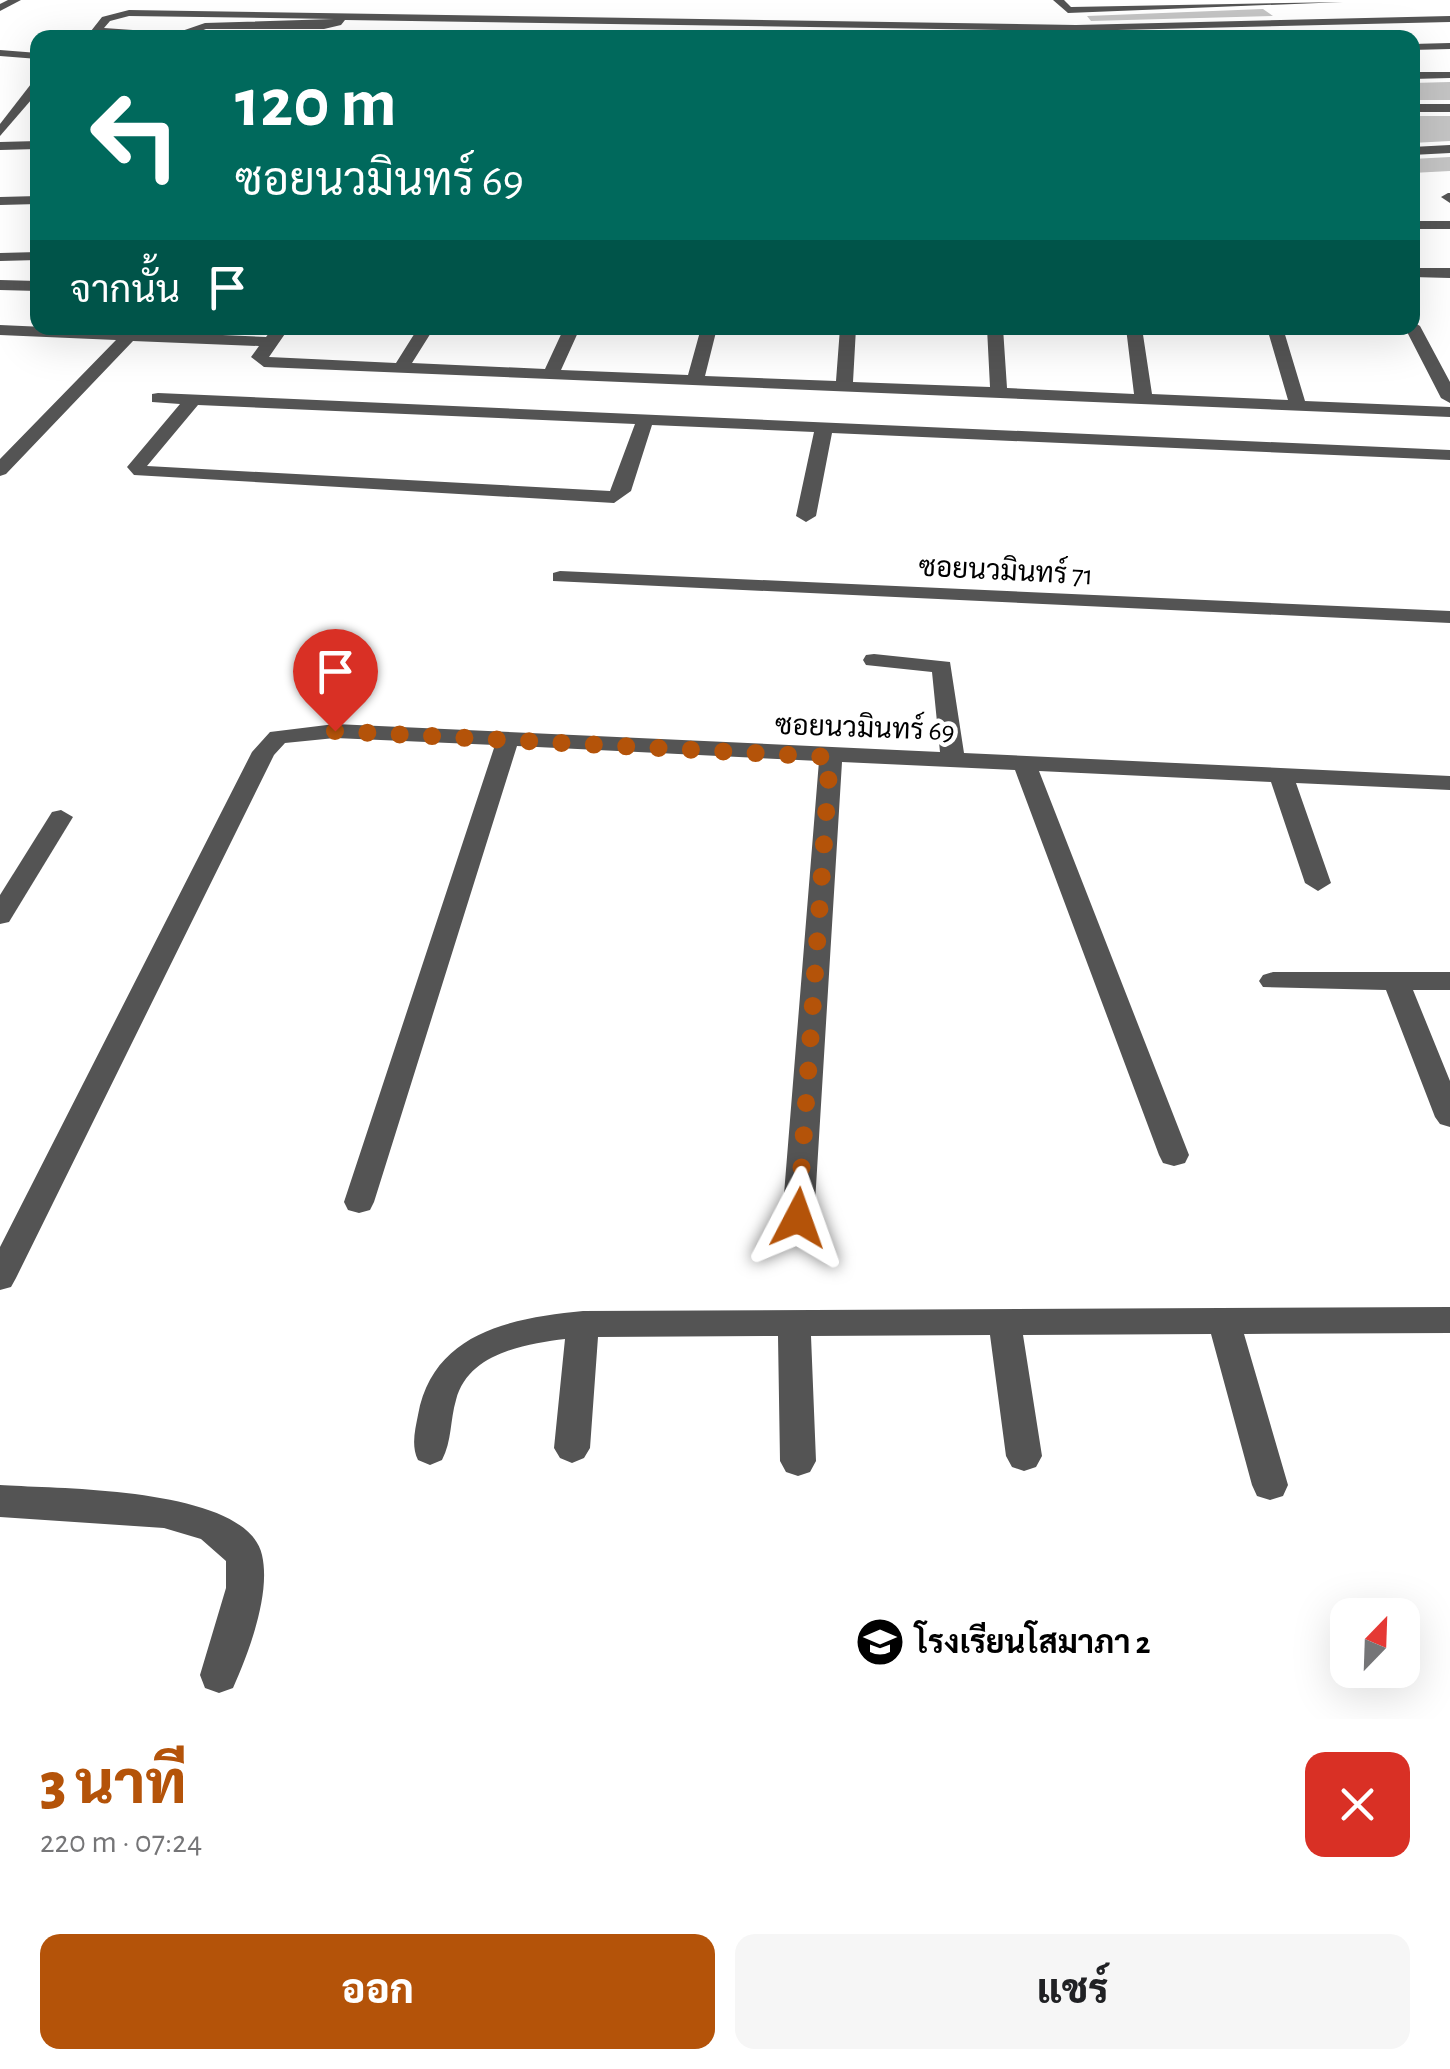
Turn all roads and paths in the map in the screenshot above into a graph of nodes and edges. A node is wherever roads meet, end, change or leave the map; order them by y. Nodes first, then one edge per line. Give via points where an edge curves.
1 (16, 0) edge
2 (1058, 0) edge
3 (1338, 2) edge
4 (417, 3) dead end
5 (436, 4) dead end
6 (0, 7) edge
7 (342, 14) junction
8 (1450, 18) edge
9 (97, 30) edge
10 (194, 30) edge
11 (1450, 46) edge
12 (1420, 48) edge
13 (0, 53) edge
14 (30, 55) edge
15 (1450, 75) edge
16 (1420, 76) edge
17 (30, 98) edge
18 (1420, 108) edge
19 (1450, 108) edge
20 (0, 132) edge
21 (30, 144) edge
22 (0, 146) edge
23 (1450, 149) edge
24 (1420, 150) edge
25 (30, 200) edge
26 (0, 201) edge
27 (1420, 225) edge
28 (1450, 225) edge
29 (30, 256) edge
30 (0, 257) edge
31 (1420, 272) edge
32 (1450, 273) edge
33 (0, 286) edge
34 (30, 286) edge
35 (9, 330) edge
36 (109, 335) edge
37 (274, 335) edge
38 (422, 335) edge
39 (569, 335) edge
40 (707, 335) edge
41 (848, 335) edge
42 (995, 335) edge
43 (1135, 335) edge
44 (1277, 335) edge
45 (1417, 335) edge
46 (129, 336) junction
47 (268, 342) junction
48 (0, 347) edge
49 (1430, 356) junction
50 (1450, 356) edge
51 (401, 368) junction
52 (551, 374) junction
53 (695, 381) junction
54 (844, 387) junction
55 (999, 394) junction
56 (158, 398) dead end
57 (1450, 398) edge
58 (193, 400) junction
59 (1144, 400) junction
60 (1299, 408) junction
61 (1450, 412) edge
62 (645, 420) junction
63 (824, 428) junction
64 (1450, 455) edge
65 (0, 470) edge
66 (806, 516) dead end
67 (560, 577) dead end
68 (1450, 618) edge
69 (874, 660) dead end
70 (508, 740) junction
71 (830, 757) junction
72 (953, 761) junction
73 (1024, 763) junction
74 (1281, 775) junction
75 (1450, 783) edge
76 (62, 817) dead end
77 (1318, 882) dead end
78 (0, 916) edge
79 (1272, 981) dead end
80 (1396, 981) junction
81 (1450, 981) edge
82 (1450, 1117) edge
83 (1174, 1155) dead end
84 (359, 1202) dead end
85 (798, 1218) dead end
86 (0, 1278) edge
87 (1450, 1320) edge
88 (1224, 1321) junction
89 (1006, 1322) junction
90 (794, 1323) junction
91 (583, 1324) junction
92 (572, 1448) dead end
93 (430, 1450) dead end
94 (1024, 1456) dead end
95 (798, 1461) dead end
96 (1270, 1484) dead end
97 (0, 1500) edge
98 (219, 1675) dead end

1 - 6 street
2 - 3 street via 1068,10
4 - 5 street
7 - 8 street via 1076,28
7 - 9 street via 129,13 106,19
7 - 10 street via 324,26
11 - 12 street
13 - 14 street
15 - 16 street
17 - 20 street
18 - 19 street
21 - 22 street
23 - 24 street
25 - 26 street
27 - 28 street
29 - 30 street
31 - 32 street
33 - 34 street
35 - 48 street
36 - 46 street
37 - 47 street
38 - 51 street
39 - 52 street
40 - 53 street
41 - 54 street
42 - 55 street
43 - 59 street
44 - 60 street
45 - 49 street
46 - 47 street
46 - 65 street
47 - 51 street via 259,358 264,362
49 - 50 street
49 - 57 street
51 - 52 street
52 - 53 street
53 - 54 street
54 - 55 street
55 - 59 street
56 - 58 street
58 - 62 street
58 - 62 street via 136,467 140,471 614,497 622,492
59 - 60 street
60 - 61 street
62 - 63 street
63 - 64 street
63 - 66 street
67 - 68 street, ซอยนวมินทร์ 71
69 - 72 street via 942,667
70 - 71 street, ซอยนวมินทร์ 69
70 - 84 street
70 - 86 street, ซอยนวมินทร์ 69 via 335,731 278,737 264,752
71 - 72 street, ซอยนวมินทร์ 69
71 - 85 street
72 - 73 street, ซอยนวมินทร์ 69
73 - 74 street, ซอยนวมินทร์ 69
73 - 83 street
74 - 75 street, ซอยนวมินทร์ 69
74 - 77 street
76 - 78 street
79 - 80 street
80 - 81 street
80 - 82 street
87 - 88 street
88 - 89 street
88 - 96 street
89 - 90 street
89 - 94 street
90 - 91 street
90 - 95 street
91 - 92 street
91 - 93 street via 518,1330 473,1352 445,1383
97 - 98 street via 164,1512 214,1527 244,1554 245,1588

